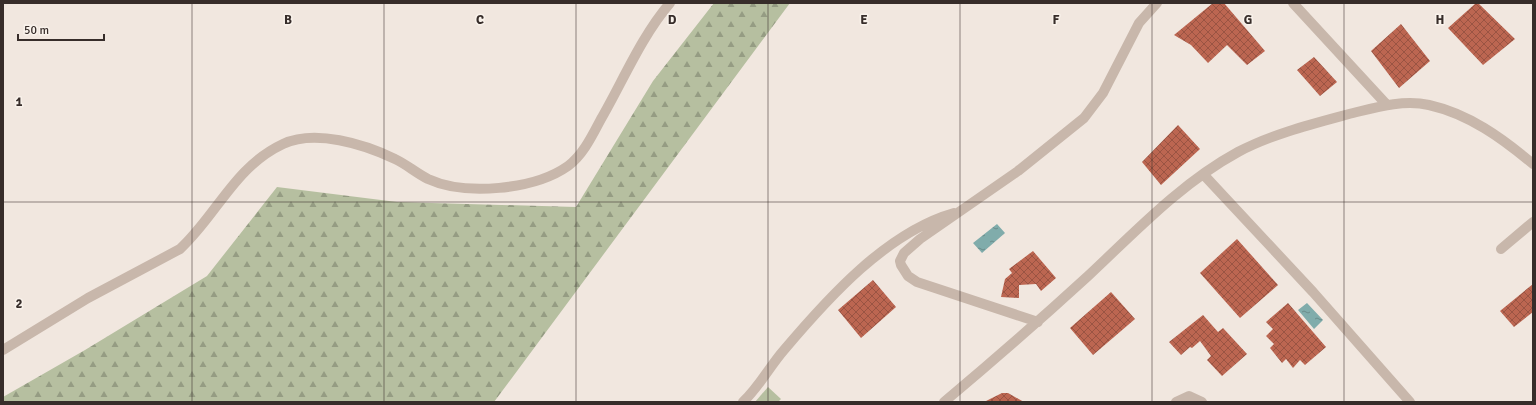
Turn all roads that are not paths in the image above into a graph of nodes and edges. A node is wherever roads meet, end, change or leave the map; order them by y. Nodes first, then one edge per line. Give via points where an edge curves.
1 (670, 3) edge
2 (1157, 3) edge
3 (1293, 3) edge
4 (1387, 105) junction
5 (1533, 164) edge
6 (1203, 174) junction
7 (964, 210) junction
8 (1533, 222) edge
9 (1501, 249) dead end
10 (1038, 322) junction
11 (3, 350) edge
12 (743, 402) edge
13 (944, 402) edge
14 (1176, 402) edge
15 (1202, 402) edge
16 (1410, 402) edge

1 - 11 street via 652,27 586,146 568,166 557,173 506,187 460,188 427,179 395,159 344,140 322,138 284,144 266,154 242,174 191,239 180,249 88,298
2 - 7 street via 1139,24 1102,93 1084,118
3 - 4 street
4 - 5 street via 1428,105 1462,116 1497,136
4 - 6 street via 1328,119 1262,142 1239,152
6 - 10 street via 1146,222
6 - 16 street via 1313,292
7 - 10 street via 904,253 900,261 904,271 922,284
7 - 12 street via 930,221 882,251 784,350
8 - 9 street
10 - 13 street
14 - 15 street via 1189,396

